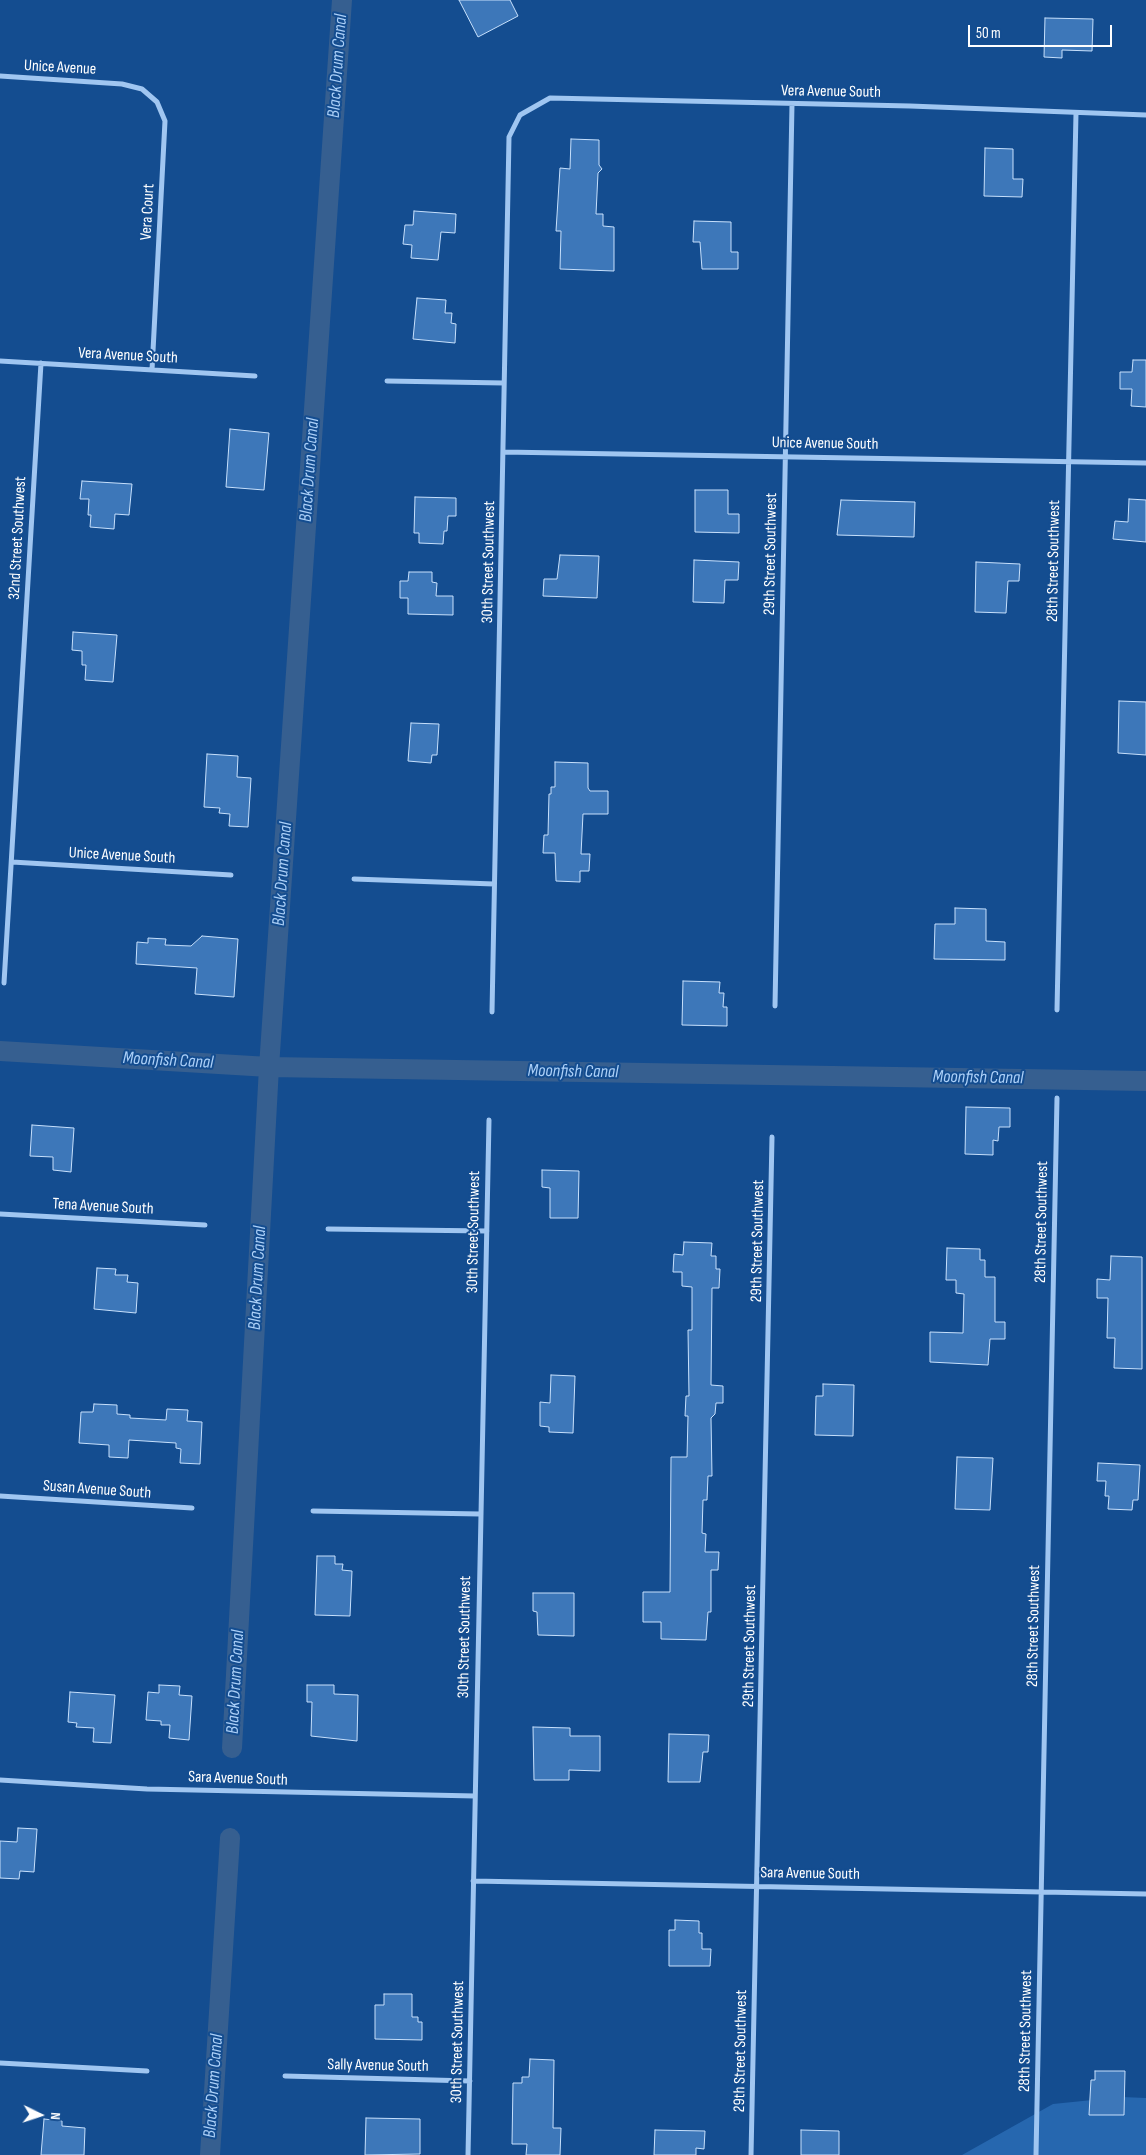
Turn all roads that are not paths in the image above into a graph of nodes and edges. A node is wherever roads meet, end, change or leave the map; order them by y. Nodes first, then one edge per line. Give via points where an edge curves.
1 (0, 76) edge
2 (118, 84) joint
3 (792, 104) junction
4 (1076, 113) junction
5 (520, 115) joint
6 (1146, 115) edge
7 (0, 360) edge
8 (41, 363) junction
9 (152, 370) junction
10 (255, 376) dead end
11 (387, 381) dead end
12 (504, 383) junction
13 (503, 452) junction
14 (785, 456) junction
15 (1069, 462) junction
16 (1146, 463) edge
17 (12, 862) junction
18 (231, 876) dead end
19 (354, 879) dead end
20 (494, 884) junction
21 (4, 983) dead end
22 (775, 1006) dead end
23 (1057, 1010) dead end
24 (492, 1012) dead end
25 (1057, 1098) dead end
26 (488, 1120) dead end
27 (772, 1137) dead end
28 (0, 1214) edge
29 (205, 1225) dead end
30 (328, 1229) dead end
31 (487, 1231) junction
32 (0, 1496) edge
33 (192, 1508) dead end
34 (313, 1512) dead end
35 (480, 1514) junction
36 (0, 1780) edge
37 (475, 1796) junction
38 (473, 1881) junction
39 (757, 1886) junction
40 (1041, 1891) junction
41 (1146, 1894) edge
42 (0, 2063) edge
43 (147, 2071) dead end
44 (285, 2076) dead end
45 (470, 2081) junction
46 (468, 2155) edge
47 (751, 2155) edge
48 (1036, 2155) edge

1 - 2 street, Unice Avenue
2 - 9 street, Vera Court via 142,89 157,102 165,121
3 - 4 street, Vera Avenue South
3 - 5 street, Vera Avenue South via 550,98
3 - 14 street, 29th Street Southwest
4 - 6 street, Vera Avenue South
4 - 15 street, 28th Street Southwest
5 - 12 street, 30th Street Southwest via 509,138
7 - 8 street, Vera Avenue South
8 - 9 street, Vera Avenue South
8 - 17 street, 32nd Street Southwest
9 - 10 street, Vera Avenue South
11 - 12 street
12 - 13 street, 30th Street Southwest
13 - 14 street, Unice Avenue South
13 - 20 street, 30th Street Southwest
14 - 15 street, Unice Avenue South
14 - 22 street, 29th Street Southwest
15 - 16 street, Unice Avenue South
15 - 23 street, 28th Street Southwest
17 - 18 street, Unice Avenue South
17 - 21 street, 32nd Street Southwest
19 - 20 street
20 - 24 street, 30th Street Southwest
25 - 40 street, 28th Street Southwest
26 - 31 street, 30th Street Southwest
27 - 39 street, 29th Street Southwest
28 - 29 street, Tena Avenue South
30 - 31 street
31 - 35 street, 30th Street Southwest
32 - 33 street, Susan Avenue South
34 - 35 street
35 - 37 street, 30th Street Southwest
36 - 37 street, Sara Avenue South via 147,1789
37 - 38 street, 30th Street Southwest
38 - 39 street, Sara Avenue South
38 - 45 street, 30th Street Southwest
39 - 40 street, Sara Avenue South
39 - 47 street, 29th Street Southwest
40 - 41 street, Sara Avenue South
40 - 48 street, 28th Street Southwest
42 - 43 street
44 - 45 street, Sally Avenue South
45 - 46 street, 30th Street Southwest

